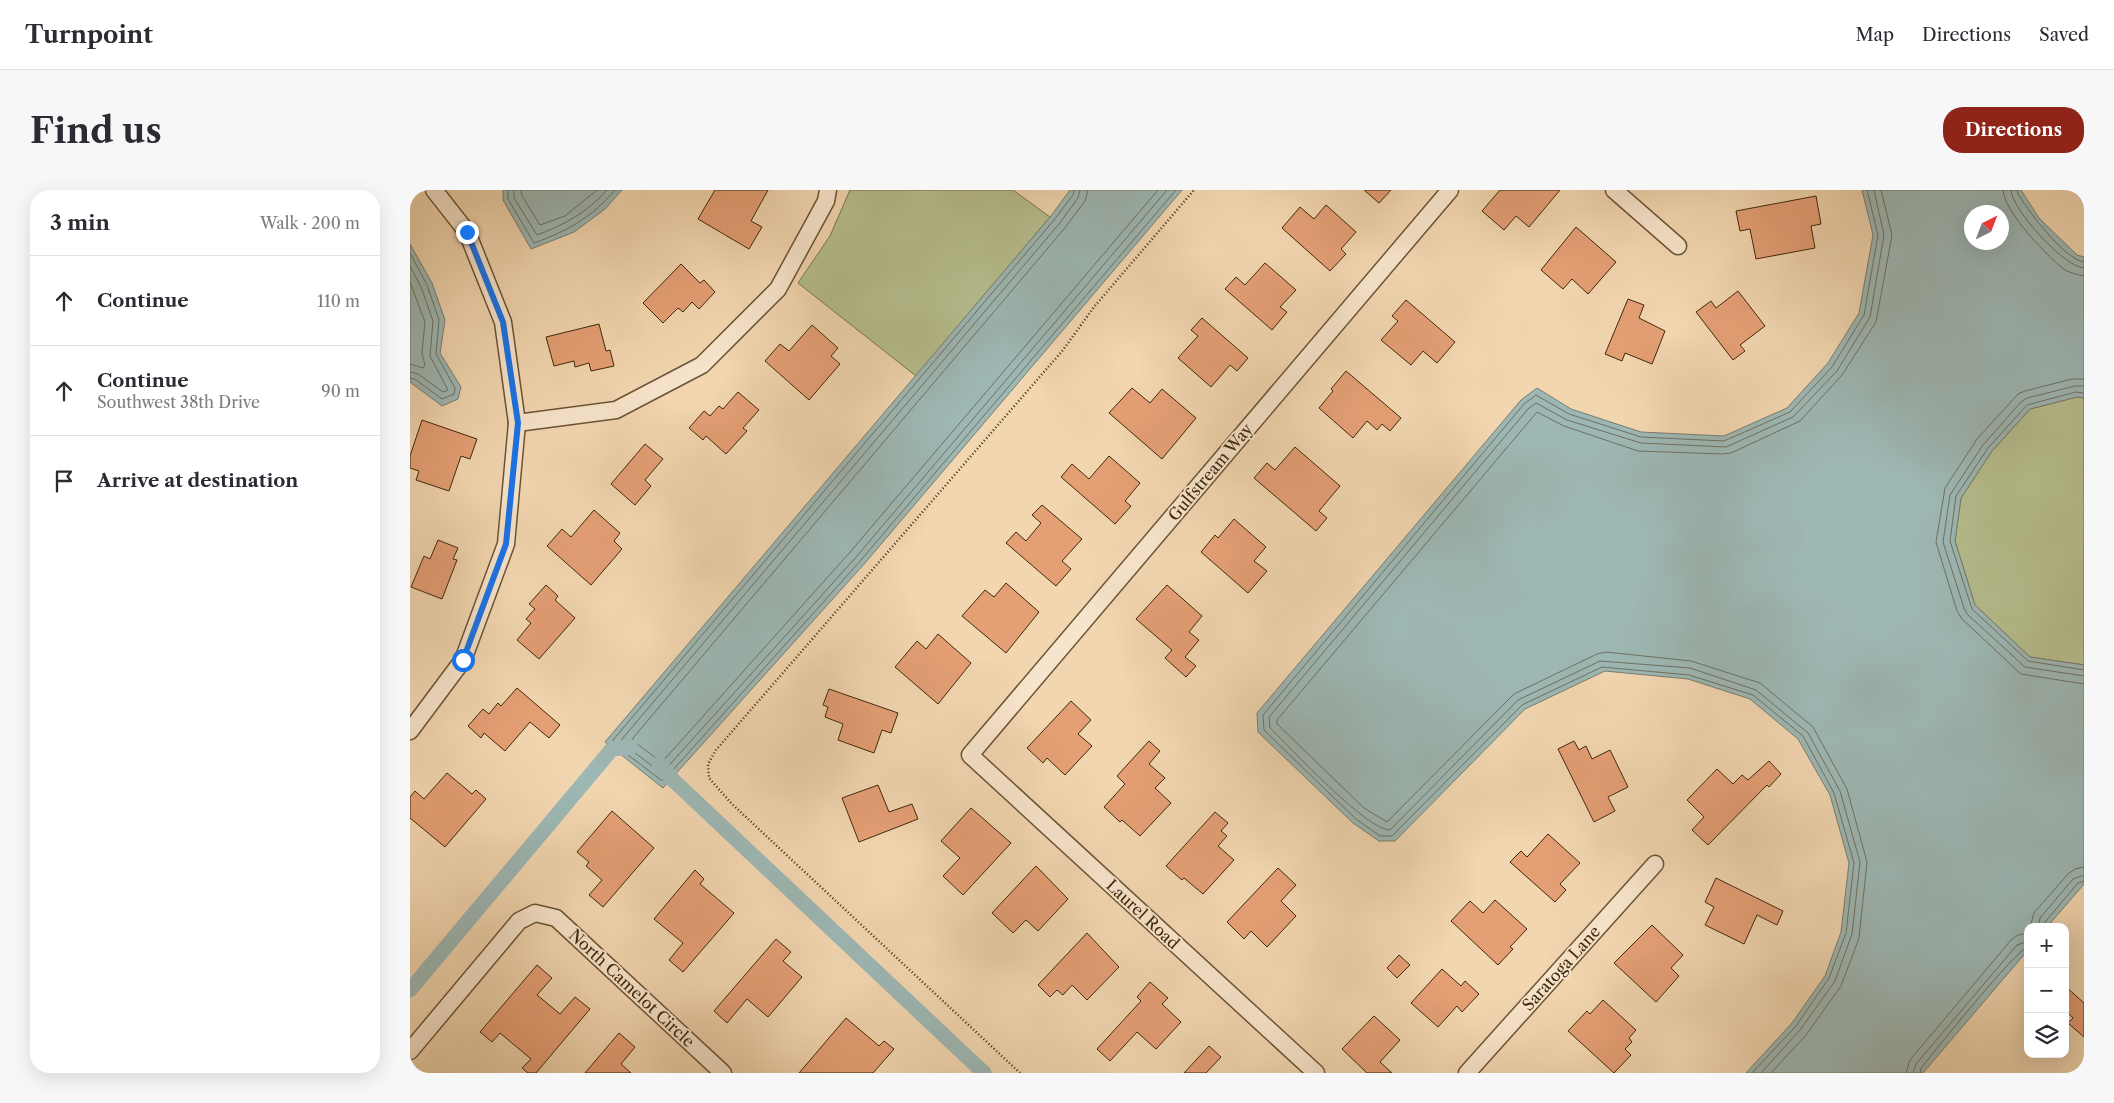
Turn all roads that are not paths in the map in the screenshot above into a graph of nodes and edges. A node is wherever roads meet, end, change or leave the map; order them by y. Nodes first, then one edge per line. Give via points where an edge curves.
1 (434, 190) edge
2 (828, 190) edge
3 (1450, 190) edge
4 (1614, 190) edge
5 (1678, 246) dead end
6 (518, 423) junction
7 (410, 731) edge
8 (970, 755) joint
9 (1656, 864) dead end
10 (410, 1051) edge
11 (723, 1073) edge
12 (1316, 1073) edge
13 (1467, 1073) edge

1 - 6 street via 467,232 503,322
2 - 6 street via 826,201 778,288 702,365 616,410
3 - 8 street, Gulfstream Way
4 - 5 street
6 - 7 street via 506,544 463,660
8 - 12 street, Laurel Road
9 - 13 street, Saratoga Lane
10 - 11 street, North Camelot Circle via 519,920 535,913 556,918

